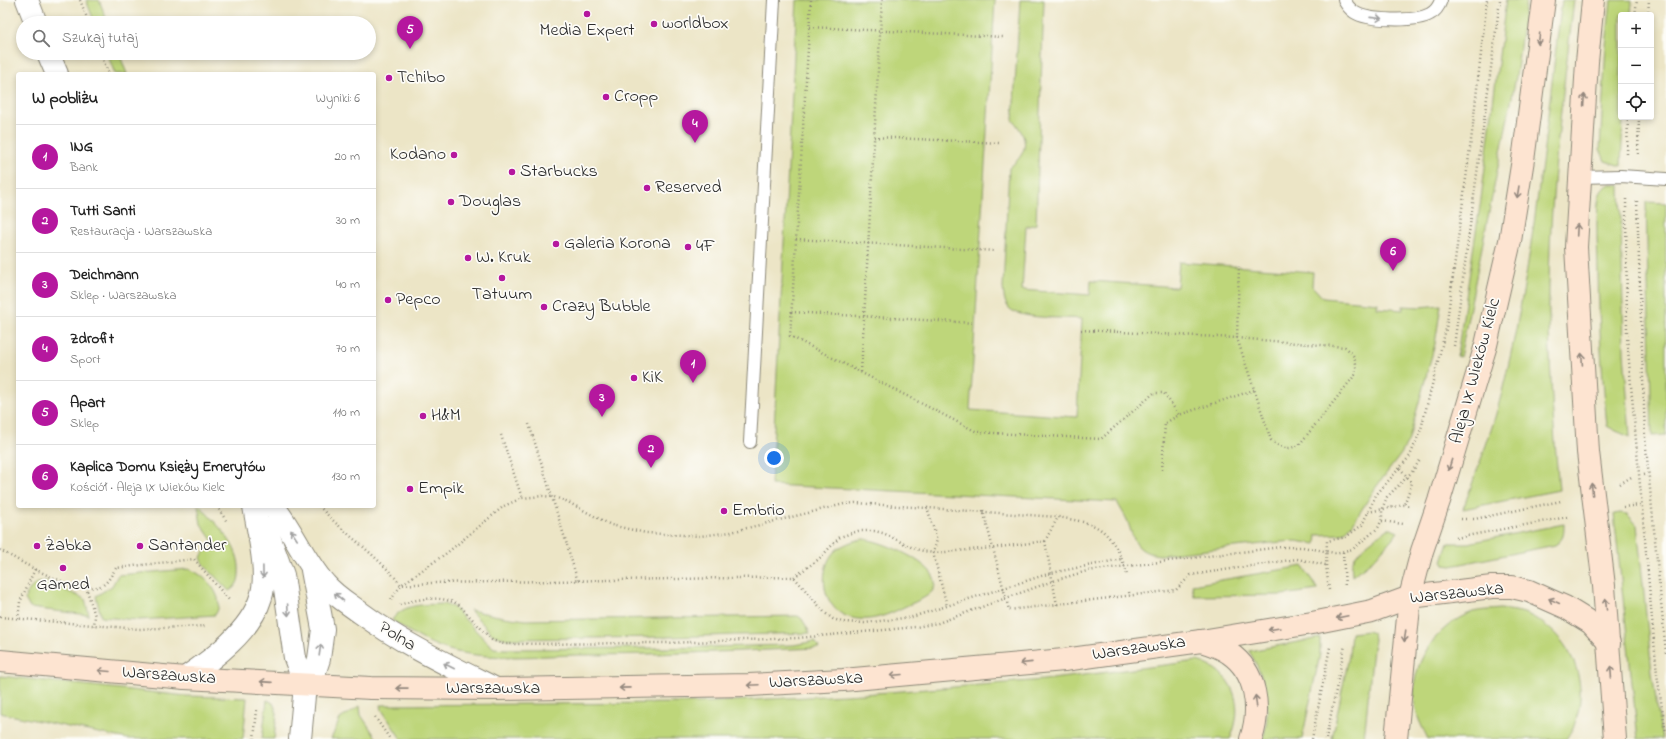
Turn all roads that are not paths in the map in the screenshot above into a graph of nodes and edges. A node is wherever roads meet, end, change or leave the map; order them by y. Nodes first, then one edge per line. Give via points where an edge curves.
1 (27, 0) edge
2 (774, 0) edge
3 (1344, 0) edge
4 (1441, 0) edge
5 (1544, 0) edge
6 (1593, 0) edge
7 (33, 16) edge
8 (51, 60) edge
9 (56, 72) edge
10 (1579, 177) junction
11 (1666, 179) edge
12 (750, 442) dead end
13 (254, 508) edge
14 (259, 508) edge
15 (273, 508) edge
16 (311, 567) junction
17 (1410, 597) junction
18 (1201, 641) junction
19 (1609, 643) junction
20 (0, 661) edge
21 (185, 678) junction
22 (305, 685) junction
23 (496, 689) junction
24 (300, 739) edge
25 (1251, 739) edge
26 (1396, 739) edge
27 (1615, 739) edge

1 - 7 street
2 - 12 lane
3 -> 4 lane via 1354,12 1369,17 1395,19 1428,15 1439,6
5 -> 17 main road, Aleja IX Wieków Kielc via 1510,241 1486,345
10 -> 6 main road
8 - 9 street
10 - 11 lane
19 -> 10 main road via 1588,452 1579,313 1576,247
13 -> 21 street via 263,568 261,597 236,638 205,665
14 -> 22 street, Polna via 283,575 294,653
16 -> 15 street, Polna via 298,542
22 -> 16 street, Polna via 319,659 323,629
23 -> 16 street, Polna via 414,648 375,623 341,599
17 -> 18 main road, Warszawska via 1372,611 1330,620
19 -> 17 main road, Warszawska via 1591,623 1578,614 1529,591 1492,587
17 -> 26 main road, Aleja IX Wieków Kielc
18 -> 23 main road, Warszawska via 1064,660 843,680 672,687
25 -> 18 main road via 1257,712 1247,672 1230,653
27 -> 19 main road
21 -> 20 main road, Warszawska
22 -> 21 main road, Warszawska
23 -> 22 main road, Warszawska
22 - 24 street, Polna

